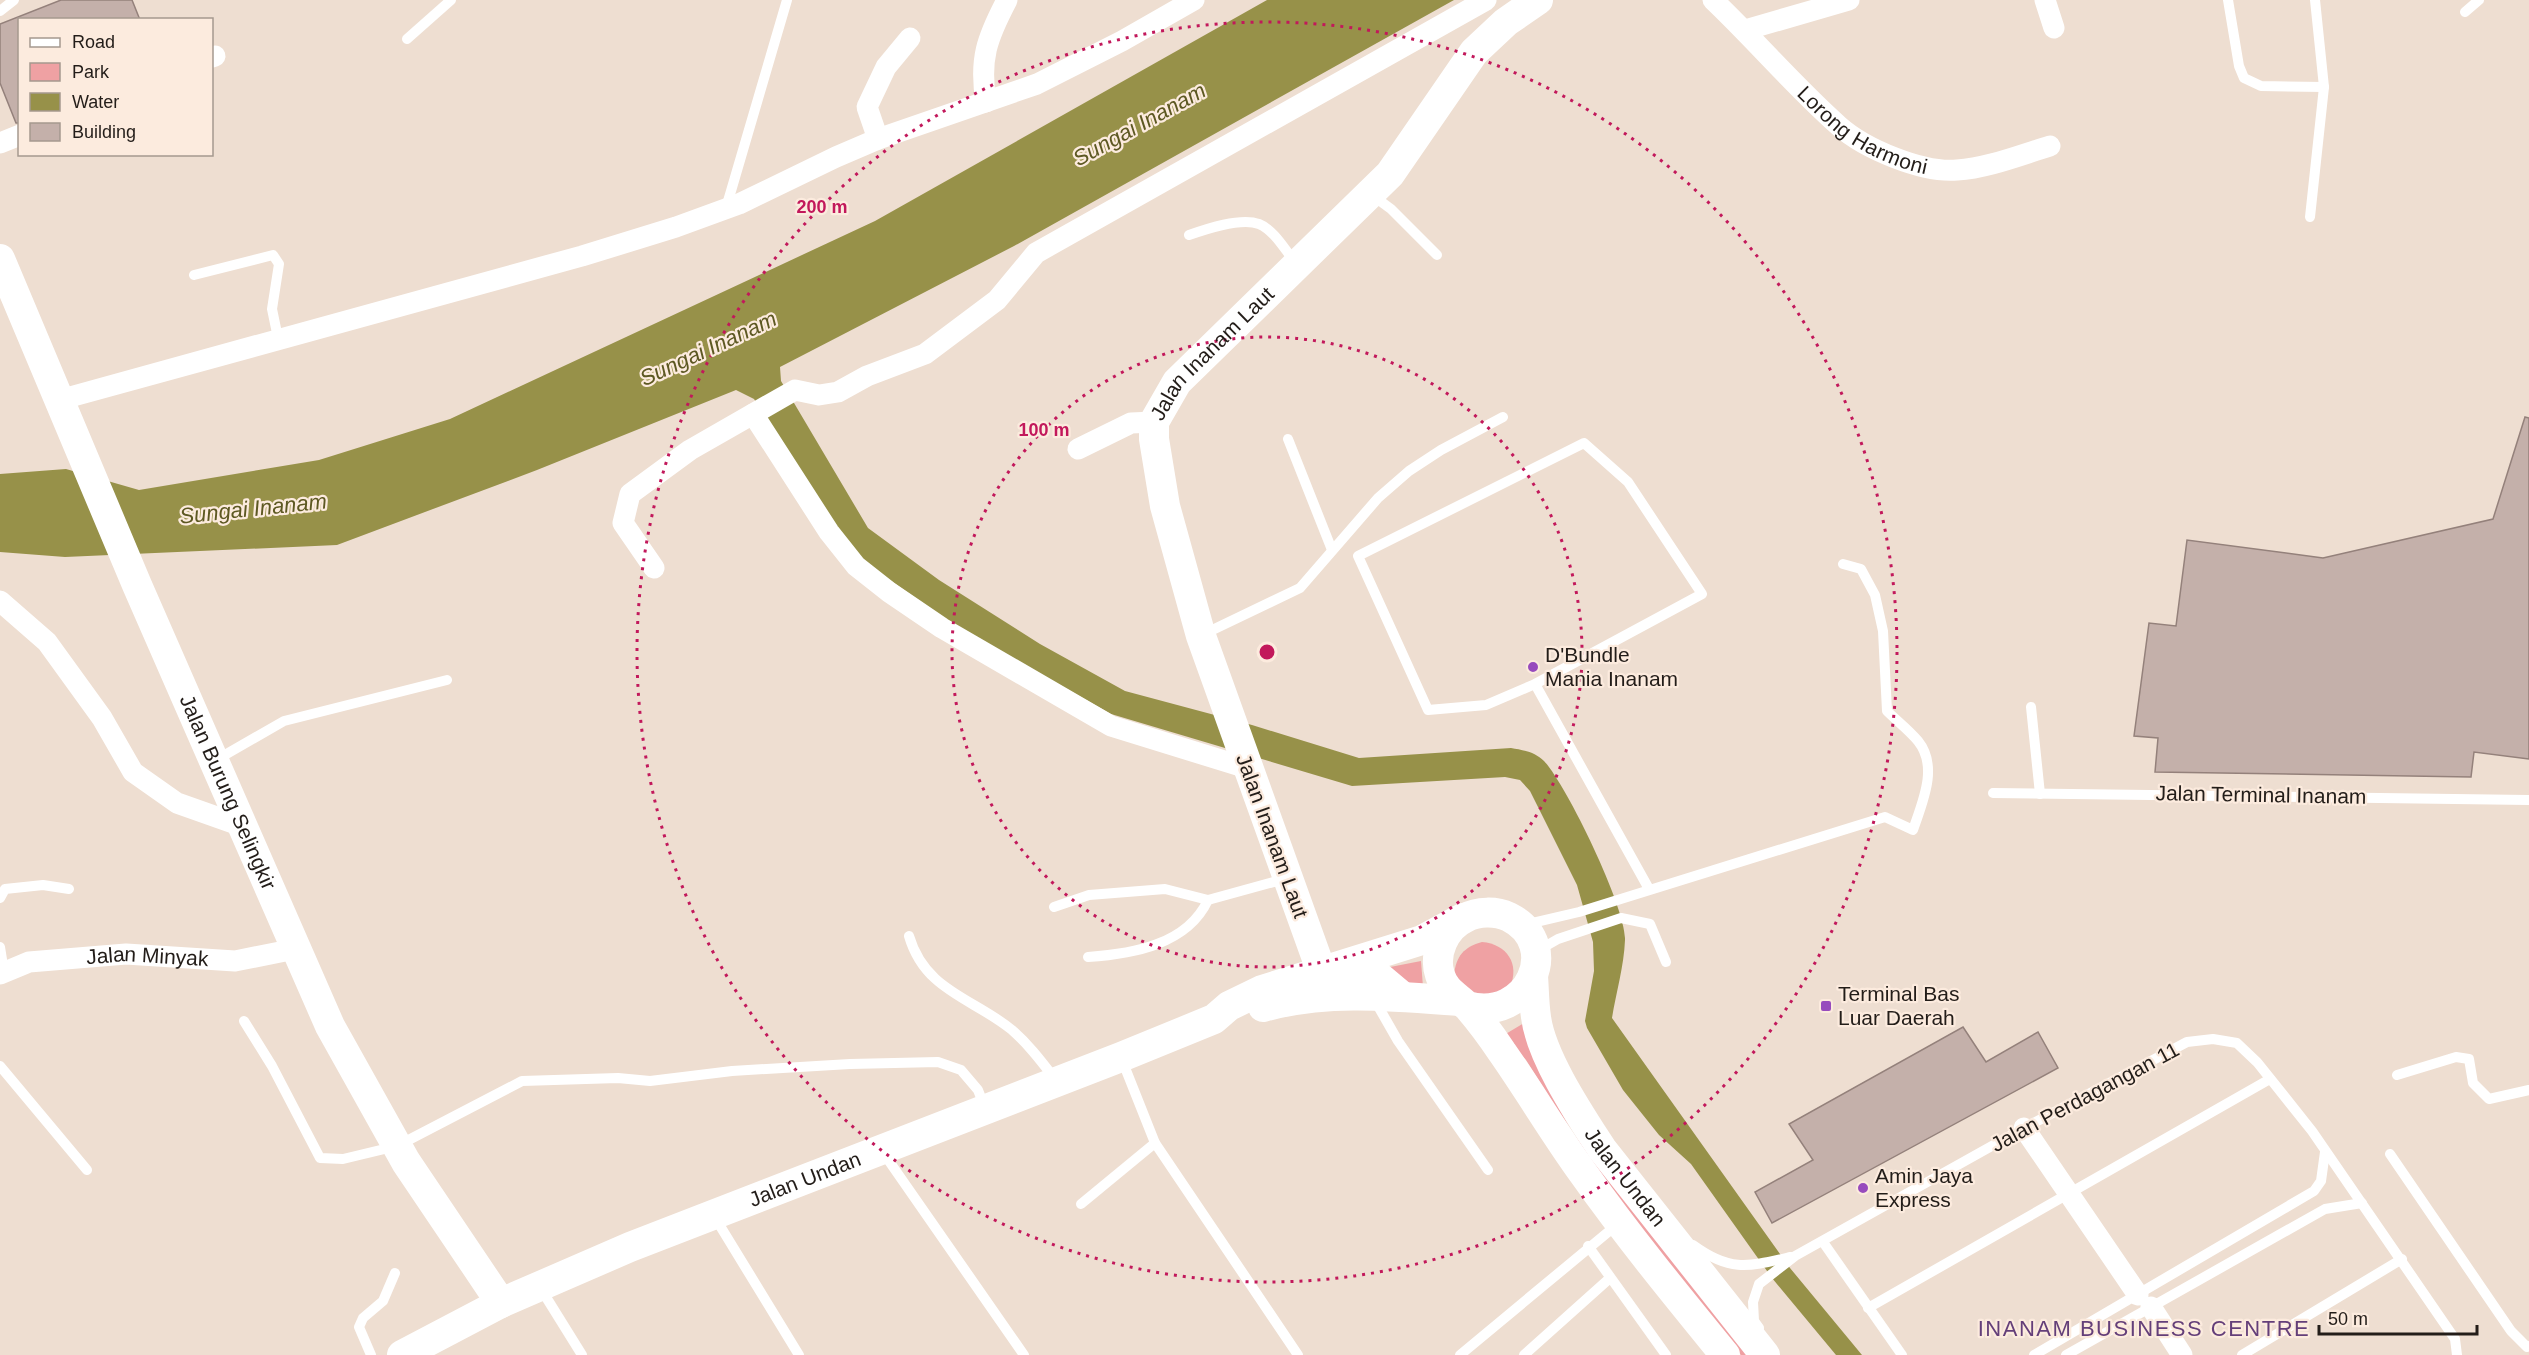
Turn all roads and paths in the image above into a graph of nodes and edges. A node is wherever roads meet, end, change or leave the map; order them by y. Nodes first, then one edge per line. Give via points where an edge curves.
1 (15, 0) edge
2 (451, 0) edge
3 (787, 0) edge
4 (1007, 0) edge
5 (1194, 0) edge
6 (1486, 0) edge
7 (1538, 0) edge
8 (1713, 0) edge
9 (1850, 0) edge
10 (2045, 0) edge
11 (2228, 0) edge
12 (2315, 0) edge
13 (2479, 0) edge
14 (0, 11) edge
15 (2465, 12) dead end
16 (2054, 28) dead end
17 (1745, 30) junction
18 (910, 38) dead end
19 (407, 39) dead end
20 (2324, 87) junction
21 (986, 102) junction
22 (18, 136) edge
23 (878, 140) junction
24 (0, 143) edge
25 (2050, 146) dead end
26 (1369, 193) junction
27 (726, 208) junction
28 (2310, 217) dead end
29 (1189, 235) dead end
30 (1437, 255) dead end
31 (0, 259) edge
32 (1297, 265) junction
33 (194, 275) dead end
34 (278, 338) junction
35 (59, 400) junction
36 (753, 414) junction
37 (1503, 417) dead end
38 (1154, 422) junction
39 (1288, 439) dead end
40 (1078, 449) dead end
41 (1332, 550) junction
42 (1843, 564) dead end
43 (654, 568) dead end
44 (0, 601) edge
45 (1201, 636) junction
46 (447, 680) dead end
47 (1535, 684) junction
48 (2031, 707) dead end
49 (214, 762) junction
50 (1247, 768) junction
51 (1993, 793) dead end
52 (2040, 794) junction
53 (2529, 800) edge
54 (242, 826) junction
55 (1288, 878) junction
56 (69, 889) dead end
57 (1649, 889) junction
58 (0, 898) edge
59 (1208, 900) junction
60 (1054, 907) dead end
61 (1464, 918) junction
62 (1521, 926) junction
63 (909, 936) dead end
64 (0, 947) edge
65 (295, 949) junction
66 (1088, 957) dead end
67 (1666, 962) dead end
68 (1534, 964) junction
69 (1321, 970) junction
70 (2, 973) edge
71 (1372, 996) junction
72 (1403, 997) junction
73 (1463, 1004) junction
74 (1214, 1018) junction
75 (244, 1021) dead end
76 (1121, 1057) junction
77 (0, 1066) edge
78 (2397, 1075) dead end
79 (2270, 1078) junction
80 (1056, 1082) junction
81 (2529, 1090) edge
82 (985, 1109) junction
83 (2024, 1128) junction
84 (1155, 1143) junction
85 (398, 1146) junction
86 (882, 1150) junction
87 (2325, 1152) junction
88 (2390, 1154) dead end
89 (87, 1170) dead end
90 (1488, 1170) dead end
91 (2069, 1193) junction
92 (2362, 1203) junction
93 (1081, 1204) dead end
94 (714, 1216) junction
95 (1621, 1222) junction
96 (1680, 1228) dead end
97 (1823, 1242) junction
98 (1588, 1246) junction
99 (1795, 1256) junction
100 (2402, 1259) junction
101 (395, 1273) dead end
102 (1610, 1278) junction
103 (539, 1286) junction
104 (2145, 1301) junction
105 (501, 1303) junction
106 (1868, 1308) junction
107 (2529, 1346) edge
108 (371, 1355) edge
109 (402, 1355) edge
110 (582, 1355) edge
111 (799, 1355) edge
112 (1024, 1355) edge
113 (1298, 1355) edge
114 (1460, 1355) edge
115 (1524, 1355) edge
116 (1665, 1355) edge
117 (1725, 1355) edge
118 (1765, 1355) edge
119 (1778, 1355) edge
120 (1902, 1355) edge
121 (2034, 1355) edge
122 (2066, 1355) edge
123 (2182, 1355) edge
124 (2242, 1355) edge
125 (2457, 1355) edge

1 - 14 lane
2 - 19 lane
3 - 27 lane
4 - 21 street via 990,32 982,74
5 - 21 street via 1037,84
6 - 36 street via 1036,253 997,300 925,354 867,376 838,392 819,395 795,390
7 - 26 street, Jalan Inanam Laut via 1506,22 1474,52 1390,174
8 - 17 street, Lorong Harmoni
9 - 17 street
10 - 16 street
11 - 20 lane via 2244,78 2261,86
12 - 20 lane
13 - 15 lane
17 - 25 street, Lorong Harmoni via 1840,127 1867,146 1889,155 1927,168 1956,171
18 - 23 street via 886,67 867,107
20 - 28 lane
21 - 23 street
22 - 24 street
23 - 27 street
26 - 30 lane
26 - 32 street, Jalan Inanam Laut
27 - 34 street via 582,256
29 - 32 lane via 1226,224 1258,223 1271,232
31 - 35 street, Jalan Burung Selingkir
32 - 38 street, Jalan Inanam Laut via 1178,382
33 - 34 lane via 273,255 279,264 272,309
34 - 35 street
35 - 49 street, Jalan Burung Selingkir
36 - 43 street via 690,450 630,494 623,523
36 - 50 street via 829,532 856,566 889,592 942,628 1110,726
37 - 41 lane via 1409,471 1378,498
38 - 40 street via 1131,423
38 - 45 street, Jalan Inanam Laut via 1166,506
39 - 41 lane
41 - 45 lane via 1300,588
42 - 57 lane via 1861,569 1875,595 1883,631 1887,711 1919,742 1927,762 1927,791 1912,830 1885,817
44 - 54 street via 47,642 102,718 133,772 177,803
45 - 50 street, Jalan Inanam Laut
46 - 49 lane via 284,721
47 - 47 lane via 1486,705 1428,710 1358,556 1584,443 1628,482 1702,594
47 - 57 lane
48 - 52 lane
49 - 54 street, Jalan Burung Selingkir
50 - 55 street, Jalan Inanam Laut
51 - 52 lane, Jalan Terminal Inanam
52 - 53 lane, Jalan Terminal Inanam
54 - 65 street, Jalan Burung Selingkir
55 - 59 lane
55 - 69 street, Jalan Inanam Laut
56 - 58 lane via 43,885 5,889
57 - 62 lane
59 - 60 lane via 1165,890 1089,895
59 - 66 lane via 1201,915 1188,928 1164,940 1130,954
61 - 62 street, Jalan Undan via 1493,913
61 - 69 street, Jalan Undan via 1422,940
61 - 73 street, Jalan Undan via 1451,928 1438,958 1443,982
62 - 68 street, Jalan Undan via 1530,938
63 - 80 lane via 922,967 952,992 1010,1029 1030,1047
64 - 70 lane
65 - 70 street, Jalan Minyak via 235,961 126,954 29,962
65 - 85 street, Jalan Burung Selingkir via 330,1026
67 - 68 lane via 1650,924 1621,918 1558,939
68 - 73 street, Jalan Undan via 1527,989 1505,1006 1491,1010
68 - 118 street, Jalan Undan via 1536,1019 1581,1117 1621,1161
69 - 72 street via 1332,978 1378,976
69 - 74 street, Jalan Undan via 1262,990
71 - 72 street, Jalan Undan
71 - 74 street, Jalan Undan via 1296,999 1235,1017
71 - 90 lane via 1398,1041
72 - 73 street, Jalan Undan
73 - 95 street, Jalan Undan via 1503,1052 1582,1173
74 - 76 street, Jalan Undan
75 - 85 lane via 320,1158 343,1159
76 - 80 street, Jalan Undan
76 - 84 lane
77 - 89 lane
78 - 81 lane via 2456,1057 2469,1059 2473,1083 2489,1099
79 - 83 lane, Jalan Perdagangan 11 via 2236,1044 2213,1039 2187,1042
79 - 87 lane, Jalan Perdagangan 11
79 - 91 lane
80 - 82 street, Jalan Undan
82 - 85 lane via 978,1090 961,1070 938,1062 732,1071 650,1082 618,1078 522,1082
82 - 86 street, Jalan Undan
83 - 91 street
83 - 97 lane, Jalan Perdagangan 11
84 - 93 lane
84 - 113 lane
85 - 105 street, Jalan Burung Selingkir
86 - 94 street, Jalan Undan
86 - 112 lane
87 - 92 lane, Jalan Perdagangan 11
87 - 104 lane via 2321,1181 2314,1191
88 - 107 lane via 2511,1331
91 - 104 street
91 - 106 lane
92 - 100 lane, Jalan Perdagangan 11
92 - 104 lane via 2325,1209
94 - 103 street, Jalan Undan
94 - 111 lane
95 - 98 lane
95 - 117 street, Jalan Undan
96 - 99 lane, Jalan Perdagangan 11 via 1693,1246 1723,1264 1758,1264
97 - 99 lane, Jalan Perdagangan 11
97 - 106 lane
98 - 102 lane
98 - 114 lane
99 - 119 lane, Jalan Perdagangan 11 via 1759,1284 1753,1302 1754,1321
100 - 124 lane
100 - 125 lane, Jalan Perdagangan 11 via 2455,1339
101 - 108 lane via 383,1301 363,1318 359,1327
102 - 115 lane
102 - 116 lane
103 - 105 street, Jalan Undan
103 - 110 lane
104 - 121 lane
104 - 122 lane
104 - 123 street
105 - 109 street, Jalan Undan
106 - 120 lane

